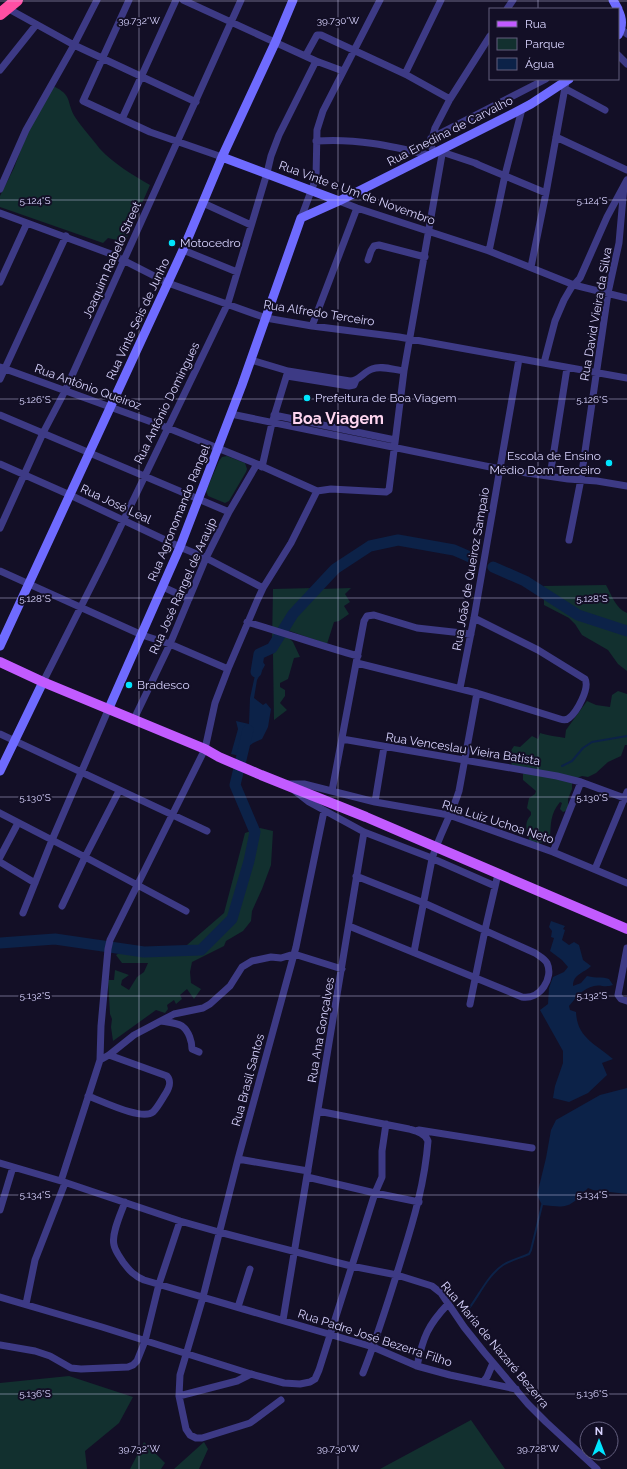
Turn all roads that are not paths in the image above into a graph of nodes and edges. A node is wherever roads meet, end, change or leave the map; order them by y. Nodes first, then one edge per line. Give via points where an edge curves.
1 (17, 0) edge
2 (97, 0) edge
3 (129, 0) edge
4 (176, 0) edge
5 (183, 0) edge
6 (242, 0) edge
7 (293, 0) edge
8 (380, 0) edge
9 (441, 0) edge
10 (3, 11) edge
11 (619, 12) edge
12 (231, 22) junction
13 (36, 25) junction
14 (622, 33) edge
15 (489, 38) edge
16 (276, 42) junction
17 (74, 45) junction
18 (354, 50) junction
19 (306, 56) junction
20 (619, 56) edge
21 (102, 58) junction
22 (316, 60) junction
23 (627, 64) edge
24 (0, 70) edge
25 (343, 72) junction
26 (405, 74) junction
27 (142, 77) junction
28 (544, 80) edge
29 (566, 83) edge
30 (450, 99) junction
31 (196, 102) junction
32 (522, 109) junction
33 (605, 110) dead end
34 (122, 119) junction
35 (556, 137) junction
36 (431, 138) junction
37 (177, 141) junction
38 (316, 141) junction
39 (437, 152) junction
40 (222, 157) junction
41 (627, 170) edge
42 (267, 173) junction
43 (505, 175) junction
44 (626, 183) edge
45 (0, 189) edge
46 (312, 190) junction
47 (546, 192) junction
48 (339, 201) junction
49 (203, 203) junction
50 (357, 208) junction
51 (0, 213) edge
52 (301, 218) junction
53 (27, 223) junction
54 (252, 225) junction
55 (624, 230) edge
56 (429, 231) junction
57 (66, 236) junction
58 (183, 250) junction
59 (489, 251) junction
60 (425, 257) junction
61 (124, 259) junction
62 (368, 260) dead end
63 (531, 267) junction
64 (237, 272) junction
65 (0, 282) edge
66 (168, 283) junction
67 (574, 284) junction
68 (608, 293) junction
69 (627, 298) edge
70 (228, 303) junction
71 (266, 318) junction
72 (312, 326) junction
73 (410, 340) junction
74 (519, 359) junction
75 (251, 360) junction
76 (544, 363) junction
77 (2, 368) edge
78 (567, 368) junction
79 (404, 372) junction
80 (288, 373) junction
81 (597, 374) junction
82 (627, 378) edge
83 (0, 379) edge
84 (65, 391) junction
85 (111, 406) junction
86 (231, 414) junction
87 (0, 415) edge
88 (274, 415) junction
89 (272, 423) junction
90 (168, 428) junction
91 (43, 433) junction
92 (395, 444) junction
93 (218, 448) junction
94 (90, 452) junction
95 (0, 464) edge
96 (259, 466) junction
97 (500, 469) junction
98 (24, 475) junction
99 (145, 476) junction
100 (550, 476) junction
101 (581, 479) junction
102 (627, 486) edge
103 (317, 491) junction
104 (70, 494) junction
105 (198, 499) junction
106 (229, 512) junction
107 (123, 520) junction
108 (0, 528) edge
109 (569, 540) dead end
110 (180, 547) junction
111 (206, 558) junction
112 (0, 571) edge
113 (29, 584) junction
114 (163, 587) junction
115 (263, 588) junction
116 (189, 598) junction
117 (80, 607) junction
118 (474, 618) junction
119 (247, 622) junction
120 (471, 634) junction
121 (142, 635) junction
122 (170, 644) junction
123 (0, 646) edge
124 (358, 660) junction
125 (0, 662) edge
126 (228, 669) junction
127 (43, 682) junction
128 (460, 688) junction
129 (477, 693) junction
130 (109, 708) junction
131 (134, 719) junction
132 (0, 734) edge
133 (342, 739) junction
134 (15, 741) junction
135 (384, 747) junction
136 (205, 749) junction
137 (464, 761) junction
138 (0, 771) edge
139 (81, 772) junction
140 (581, 782) junction
141 (288, 784) junction
142 (119, 791) junction
143 (332, 791) junction
144 (626, 796) edge
145 (375, 802) junction
146 (324, 811) junction
147 (0, 813) edge
148 (172, 815) junction
149 (449, 815) junction
150 (18, 823) junction
151 (207, 831) dead end
152 (364, 832) junction
153 (52, 840) junction
154 (436, 847) junction
155 (553, 852) junction
156 (0, 857) edge
157 (85, 857) junction
158 (432, 859) junction
159 (0, 862) edge
160 (595, 869) junction
161 (498, 874) junction
162 (356, 876) junction
163 (35, 883) junction
164 (627, 883) edge
165 (138, 884) junction
166 (495, 886) junction
167 (424, 903) junction
168 (62, 906) dead end
169 (186, 911) dead end
170 (23, 913) dead end
171 (349, 926) junction
172 (627, 929) edge
173 (485, 930) junction
174 (627, 948) edge
175 (414, 952) junction
176 (294, 954) junction
177 (342, 969) junction
178 (475, 978) junction
179 (627, 1001) edge
180 (470, 1004) dead end
181 (160, 1021) junction
182 (199, 1052) dead end
183 (109, 1055) junction
184 (100, 1060) junction
185 (88, 1096) junction
186 (318, 1111) junction
187 (386, 1124) junction
188 (409, 1129) junction
189 (532, 1148) dead end
190 (238, 1159) junction
191 (0, 1163) edge
192 (13, 1167) junction
193 (308, 1174) junction
194 (63, 1182) junction
195 (375, 1193) junction
196 (124, 1202) junction
197 (419, 1202) junction
198 (0, 1210) edge
199 (180, 1221) junction
200 (219, 1232) junction
201 (294, 1252) junction
202 (352, 1266) junction
203 (250, 1269) dead end
204 (397, 1275) junction
205 (159, 1284) junction
206 (0, 1297) edge
207 (203, 1297) junction
208 (26, 1304) junction
209 (448, 1304) junction
210 (238, 1307) junction
211 (283, 1320) junction
212 (330, 1335) junction
213 (145, 1341) junction
214 (0, 1345) edge
215 (373, 1347) junction
216 (186, 1354) junction
217 (494, 1363) junction
218 (417, 1366) junction
219 (363, 1373) dead end
220 (251, 1374) junction
221 (483, 1382) junction
222 (516, 1389) junction
223 (179, 1396) junction
224 (281, 1400) dead end
225 (597, 1469) edge

1 - 10 highway
2 - 17 street
3 - 21 street
4 - 27 street
5 - 12 street
6 - 12 street, Joaquim Rabelo Street
7 - 16 street, Rua Vinte Seis de Junho
8 - 18 street, Rua Agronomando Rangel
9 - 26 street
10 - 13 street
11 - 14 street via 622,19
12 - 16 street
12 - 31 street, Joaquim Rabelo Street
13 - 17 street
13 - 24 street
15 - 30 street
16 - 19 street
16 - 40 street, Rua Vinte Seis de Junho
17 - 21 street
17 - 45 street via 26,130
18 - 19 street via 319,35 314,38
18 - 25 street, Rua Agronomando Rangel
18 - 26 street
19 - 22 street
20 - 23 street
21 - 27 street
21 - 34 street, Rua Vinte e Um de Novembro via 83,101
22 - 25 street
22 - 42 street, Rua Antônio Domingues via 279,135
25 - 38 street, Rua Agronomando Rangel via 323,111
26 - 30 street
27 - 31 street
27 - 34 street
28 - 36 street
29 - 32 street, Rua Enedina de Carvalho
29 - 33 street
29 - 35 street
30 - 36 street
31 - 37 street, Joaquim Rabelo Street
32 - 39 street, Rua Enedina de Carvalho
32 - 43 street
34 - 37 street, Rua Vinte e Um de Novembro
35 - 41 street
35 - 47 street
36 - 39 street
37 - 40 street, Rua Vinte e Um de Novembro
37 - 61 street, Joaquim Rabelo Street
38 - 39 street via 356,141
38 - 46 street, Rua Agronomando Rangel via 317,172
39 - 43 street via 467,160
39 - 48 street, Rua Enedina de Carvalho
39 - 56 street
40 - 42 street, Rua Vinte e Um de Novembro
40 - 49 street, Rua Vinte Seis de Junho
42 - 46 street, Rua Vinte e Um de Novembro
42 - 54 street, Rua Antônio Domingues
43 - 47 street
43 - 59 street
44 - 55 street, Rua David Vieira da Silva
44 - 67 street via 607,217 580,278
46 - 48 street, Rua Vinte e Um de Novembro
46 - 52 street, Rua Agronomando Rangel
47 - 63 street
48 - 50 street, Rua Vinte e Um de Novembro
48 - 52 street, Rua Enedina de Carvalho
49 - 54 street
49 - 58 street, Rua Vinte Seis de Junho
50 - 56 street, Rua Vinte e Um de Novembro
50 - 72 street
51 - 53 street, Rua Alfredo Terceiro
52 - 71 street, Rua Agronomando Rangel
53 - 57 street, Rua Alfredo Terceiro
53 - 65 street
54 - 64 street, Rua Antônio Domingues
55 - 68 street, Rua David Vieira da Silva
56 - 59 street, Rua Vinte e Um de Novembro
56 - 60 street
57 - 61 street, Rua Alfredo Terceiro
57 - 77 street
58 - 64 street
58 - 66 street, Rua Vinte Seis de Junho
59 - 63 street, Rua Vinte e Um de Novembro
60 - 62 street via 379,245 374,246
60 - 73 street
61 - 66 street, Rua Alfredo Terceiro
61 - 84 street, Joaquim Rabelo Street
63 - 67 street, Rua Vinte e Um de Novembro
64 - 70 street, Rua Antônio Domingues
66 - 70 street, Rua Alfredo Terceiro
66 - 85 street, Rua Vinte Seis de Junho
67 - 68 street, Rua Vinte e Um de Novembro
67 - 76 street via 555,321
68 - 69 street, Rua Vinte e Um de Novembro
68 - 81 street, Rua David Vieira da Silva
70 - 71 street, Rua Alfredo Terceiro
70 - 90 street, Rua Antônio Domingues
71 - 72 street, Rua Alfredo Terceiro
71 - 75 street, Rua Agronomando Rangel
72 - 73 street, Rua Alfredo Terceiro
73 - 74 street, Rua Alfredo Terceiro
73 - 79 street
74 - 76 street, Rua Alfredo Terceiro
74 - 97 street, Rua João de Queiroz Sampaio
75 - 80 street
75 - 86 street, Rua Agronomando Rangel
76 - 78 street, Rua Alfredo Terceiro
77 - 83 street
77 - 84 street, Rua Antônio Queiroz
78 - 81 street, Rua Alfredo Terceiro
78 - 100 street
79 - 80 street via 376,367 350,381
79 - 92 street
80 - 88 street, Rua José Rangel de Araujp
81 - 82 street, Rua Alfredo Terceiro
81 - 101 street, Rua David Vieira da Silva
84 - 85 street, Rua Antônio Queiroz
84 - 91 street, Joaquim Rabelo Street
85 - 90 street, Rua Antônio Queiroz
85 - 94 street, Rua Vinte Seis de Junho
86 - 89 street
86 - 93 street, Rua Agronomando Rangel
87 - 91 street
88 - 89 street, Rua José Rangel de Araujp
88 - 92 street
89 - 92 street
89 - 96 street, Rua José Rangel de Araujp
90 - 93 street, Rua Antônio Queiroz
90 - 99 street, Rua Antônio Domingues
91 - 94 street
91 - 98 street, Joaquim Rabelo Street
92 - 97 street
92 - 103 street via 388,492 331,489
93 - 96 street, Rua Antônio Queiroz
93 - 105 street, Rua Agronomando Rangel
94 - 99 street
94 - 104 street, Rua Vinte Seis de Junho
95 - 98 street, Rua José Leal
96 - 103 street, Rua Antônio Queiroz
96 - 106 street, Rua José Rangel de Araujp
97 - 100 street
97 - 118 street, Rua João de Queiroz Sampaio
98 - 104 street, Rua José Leal
98 - 108 street, Joaquim Rabelo Street
99 - 105 street
99 - 107 street, Rua Antônio Domingues
100 - 101 street
101 - 102 street
101 - 109 street, Rua David Vieira da Silva
103 - 115 street via 291,543
104 - 107 street, Rua José Leal
104 - 113 street, Rua Vinte Seis de Junho
105 - 106 street
105 - 110 street, Rua Agronomando Rangel
106 - 111 street, Rua José Rangel de Araujp
107 - 110 street, Rua José Leal
107 - 117 street, Rua Antônio Domingues
110 - 111 street, Rua José Leal
110 - 114 street, Rua Agronomando Rangel
111 - 115 street, Rua José Leal
111 - 116 street, Rua José Rangel de Araujp
112 - 113 street
113 - 117 street
113 - 123 street, Rua Vinte Seis de Junho
114 - 116 street
114 - 121 street, Rua Agronomando Rangel
115 - 119 street
116 - 122 street, Rua José Rangel de Araujp
117 - 121 street
117 - 127 street, Rua Antônio Domingues
118 - 120 street, Rua João de Queiroz Sampaio
118 - 129 street via 538,650 585,679 587,684 578,706 567,720
119 - 124 street via 290,634
119 - 126 street
120 - 124 street via 417,628 370,615 364,621
120 - 128 street, Rua João de Queiroz Sampaio
121 - 122 street
121 - 130 street, Rua Agronomando Rangel
122 - 126 street
122 - 131 street, Rua José Rangel de Araujp
124 - 128 street
124 - 133 street
125 - 127 main road
126 - 136 street via 215,703
127 - 130 main road
127 - 134 street, Rua Antônio Domingues
128 - 129 street
129 - 137 street
130 - 131 main road
130 - 139 street, Rua Agronomando Rangel
131 - 136 main road
132 - 134 street
133 - 135 street, Rua Venceslau Vieira Batista
133 - 143 street
134 - 138 street, Rua Antônio Domingues
134 - 139 street
135 - 137 street, Rua Venceslau Vieira Batista
135 - 145 street
136 - 141 main road via 261,775
136 - 148 street
137 - 140 street, Rua Venceslau Vieira Batista via 535,771
137 - 149 street via 459,791
139 - 142 street
139 - 153 street, Rua Agronomando Rangel
140 - 144 street, Rua Venceslau Vieira Batista
140 - 155 street
141 - 143 street, Rua Luiz Uchoa Neto via 304,784
141 - 146 street
141 - 154 main road
142 - 148 street
142 - 157 street
143 - 145 street, Rua Luiz Uchoa Neto
144 - 160 street
145 - 149 street, Rua Luiz Uchoa Neto
146 - 152 street
146 - 176 street, Rua Brasil Santos
147 - 150 street
148 - 151 street
148 - 165 street
149 - 154 street
149 - 155 street, Rua Luiz Uchoa Neto
150 - 153 street
150 - 156 street
152 - 158 street
152 - 162 street, Rua Ana Gonçalves
153 - 157 street
153 - 163 street, Rua Agronomando Rangel
154 - 158 street
154 - 161 main road
155 - 160 street, Rua Luiz Uchoa Neto
157 - 165 street
157 - 168 street
158 - 166 street
158 - 167 street
159 - 163 street
160 - 164 street, Rua Luiz Uchoa Neto
161 - 166 street
161 - 172 main road
162 - 167 street
162 - 171 street, Rua Ana Gonçalves
163 - 170 street, Rua Agronomando Rangel
165 - 169 street
165 - 184 street via 110,940
166 - 173 street
167 - 173 street
167 - 175 street
171 - 175 street
171 - 177 street, Rua Ana Gonçalves
173 - 178 street
173 - 178 street via 535,953 546,962 548,976 538,994 531,998 522,997
174 - 179 street via 619,987 619,997
175 - 178 street
176 - 177 street
176 - 181 street via 250,962 239,971 230,986 204,1008 174,1014
176 - 190 street, Rua Brasil Santos
177 - 186 street, Rua Ana Gonçalves
178 - 180 street
181 - 182 street via 182,1026 189,1035 192,1049
181 - 183 street via 134,1035
183 - 184 street
183 - 185 street via 167,1076 169,1088 154,1111 144,1115
184 - 185 street
185 - 194 street
186 - 187 street
186 - 193 street, Rua Ana Gonçalves
187 - 188 street
187 - 195 street via 382,1176
188 - 189 street
188 - 197 street via 427,1137 428,1141
190 - 193 street
190 - 200 street, Rua Brasil Santos
191 - 192 street, Rua Maria de Nazaré Bezerra
192 - 194 street, Rua Maria de Nazaré Bezerra
192 - 198 street
193 - 195 street
193 - 201 street, Rua Ana Gonçalves
194 - 196 street, Rua Maria de Nazaré Bezerra
194 - 208 street via 35,1260
195 - 197 street
195 - 202 street
196 - 199 street, Rua Maria de Nazaré Bezerra
196 - 205 street, Rua Padre José Bezerra Filho via 113,1244 134,1276
197 - 204 street
199 - 200 street, Rua Maria de Nazaré Bezerra
199 - 205 street
200 - 201 street, Rua Maria de Nazaré Bezerra
200 - 207 street, Rua Brasil Santos
201 - 202 street, Rua Maria de Nazaré Bezerra
201 - 211 street, Rua Ana Gonçalves
202 - 204 street, Rua Maria de Nazaré Bezerra
202 - 212 street
203 - 210 street
204 - 209 street, Rua Maria de Nazaré Bezerra via 432,1286 441,1293
204 - 215 street
205 - 207 street, Rua Padre José Bezerra Filho
205 - 213 street
206 - 208 street
207 - 210 street, Rua Padre José Bezerra Filho
207 - 216 street, Rua Brasil Santos
208 - 213 street
209 - 217 street, Rua Maria de Nazaré Bezerra
209 - 218 street via 435,1317 426,1332
210 - 211 street, Rua Padre José Bezerra Filho
211 - 212 street, Rua Padre José Bezerra Filho
212 - 215 street, Rua Padre José Bezerra Filho
212 - 220 street via 315,1379 300,1384 284,1383
213 - 214 street via 133,1365 80,1369 71,1368 35,1351
213 - 216 street
215 - 218 street, Rua Padre José Bezerra Filho
215 - 219 street
216 - 220 street
216 - 223 street, Rua Brasil Santos via 180,1375
217 - 221 street
217 - 222 street, Rua Maria de Nazaré Bezerra
218 - 221 street, Rua Padre José Bezerra Filho
220 - 223 street
221 - 222 street, Rua Padre José Bezerra Filho
222 - 225 street, Rua Maria de Nazaré Bezerra via 546,1422
223 - 224 street, Rua Brasil Santos via 186,1429 196,1438 250,1423

